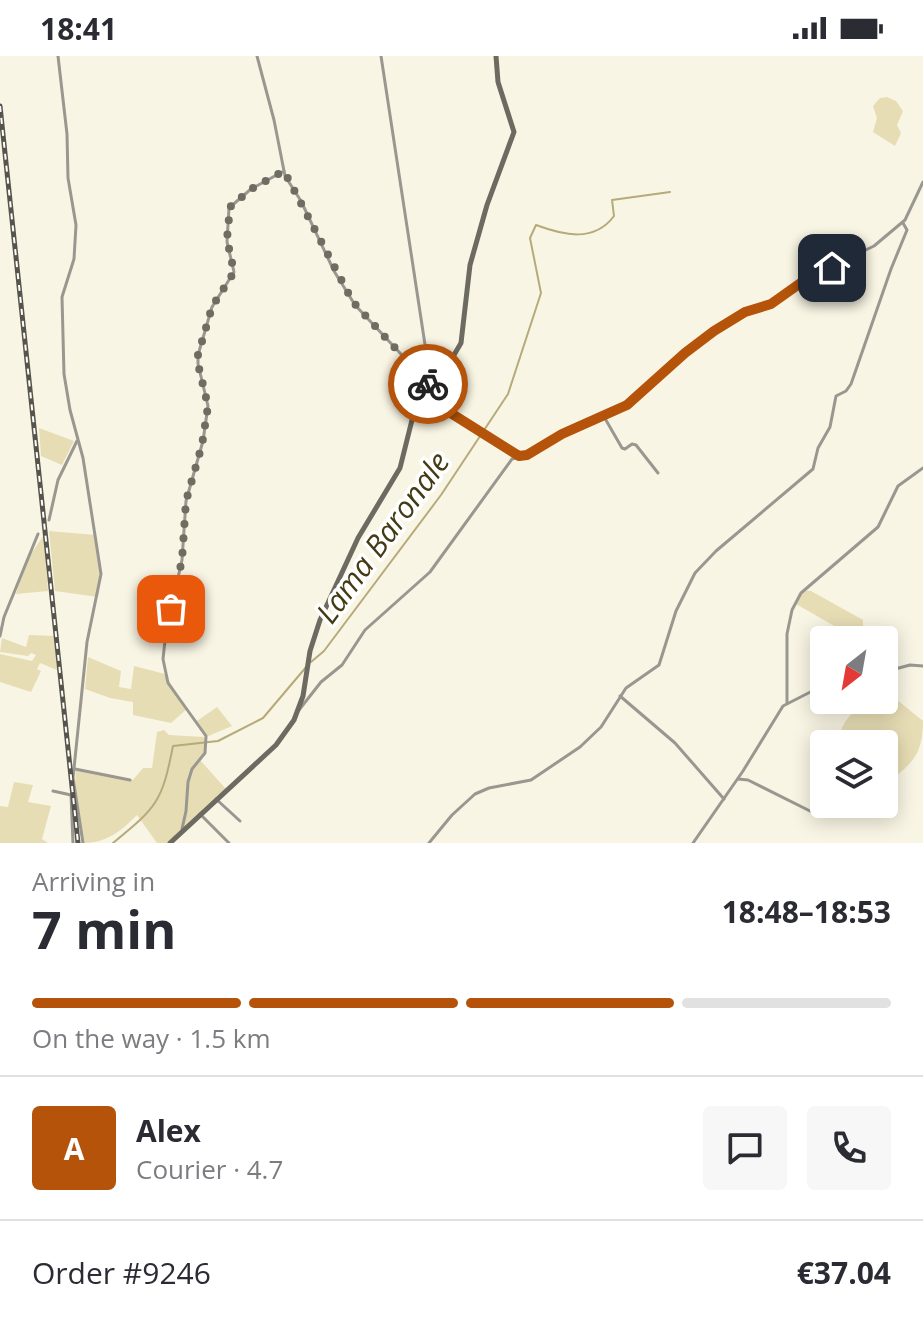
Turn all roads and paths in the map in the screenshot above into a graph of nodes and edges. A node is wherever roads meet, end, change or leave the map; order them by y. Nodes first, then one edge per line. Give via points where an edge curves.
1 (58, 56) edge
2 (257, 56) edge
3 (381, 56) edge
4 (496, 56) edge
5 (284, 171) junction
6 (923, 182) edge
7 (903, 223) junction
8 (431, 385) junction
9 (422, 395) junction
10 (603, 415) junction
11 (78, 440) junction
12 (519, 456) junction
13 (923, 468) edge
14 (658, 473) dead end
15 (49, 520) dead end
16 (38, 534) dead end
17 (0, 636) edge
18 (923, 666) edge
19 (898, 668) edge
20 (810, 692) edge
21 (620, 696) junction
22 (787, 703) junction
23 (299, 710) junction
24 (75, 769) junction
25 (119, 778) junction
26 (738, 779) junction
27 (130, 780) dead end
28 (122, 784) dead end
29 (53, 791) dead end
30 (216, 799) junction
31 (724, 799) junction
32 (810, 811) edge
33 (200, 814) junction
34 (240, 821) dead end
35 (182, 831) junction
36 (73, 843) edge
37 (83, 843) edge
38 (170, 843) edge
39 (229, 843) edge
40 (429, 843) edge
41 (693, 843) edge

1 - 11 street via 76,225 75,255 62,297 64,374
2 - 5 street
3 - 8 street
4 - 8 main road via 513,138 470,265 461,343
5 - 8 street via 353,302
5 - 35 street via 228,209 227,242 234,272 212,307 198,355 208,406 186,501 182,560 163,665 168,683 206,736 205,753 188,782
6 - 7 street
7 - 10 street via 867,250 723,325 631,403
7 - 21 street via 907,232 851,384 836,396 813,469 695,573 659,665
8 - 9 main road
9 - 12 street
9 - 23 main road via 400,468 358,538 318,624
10 - 12 street
10 - 14 street via 622,448 636,445
11 - 15 street via 58,480
11 - 24 street via 101,574 87,642
12 - 23 street via 510,460 430,572 365,630 342,665
13 - 22 street via 898,486 878,527 801,593 787,634
16 - 17 street
18 - 19 street
20 - 22 street
21 - 31 street via 675,743
21 - 40 street via 596,732 569,756 531,780 478,793
22 - 26 street
23 - 30 main road via 276,745
24 - 25 street
24 - 37 street
25 - 27 street
25 - 28 street
26 - 31 street
26 - 32 street
29 - 36 street via 71,795
30 - 33 main road
30 - 34 street
31 - 41 street
33 - 35 main road
33 - 39 street
35 - 38 main road

